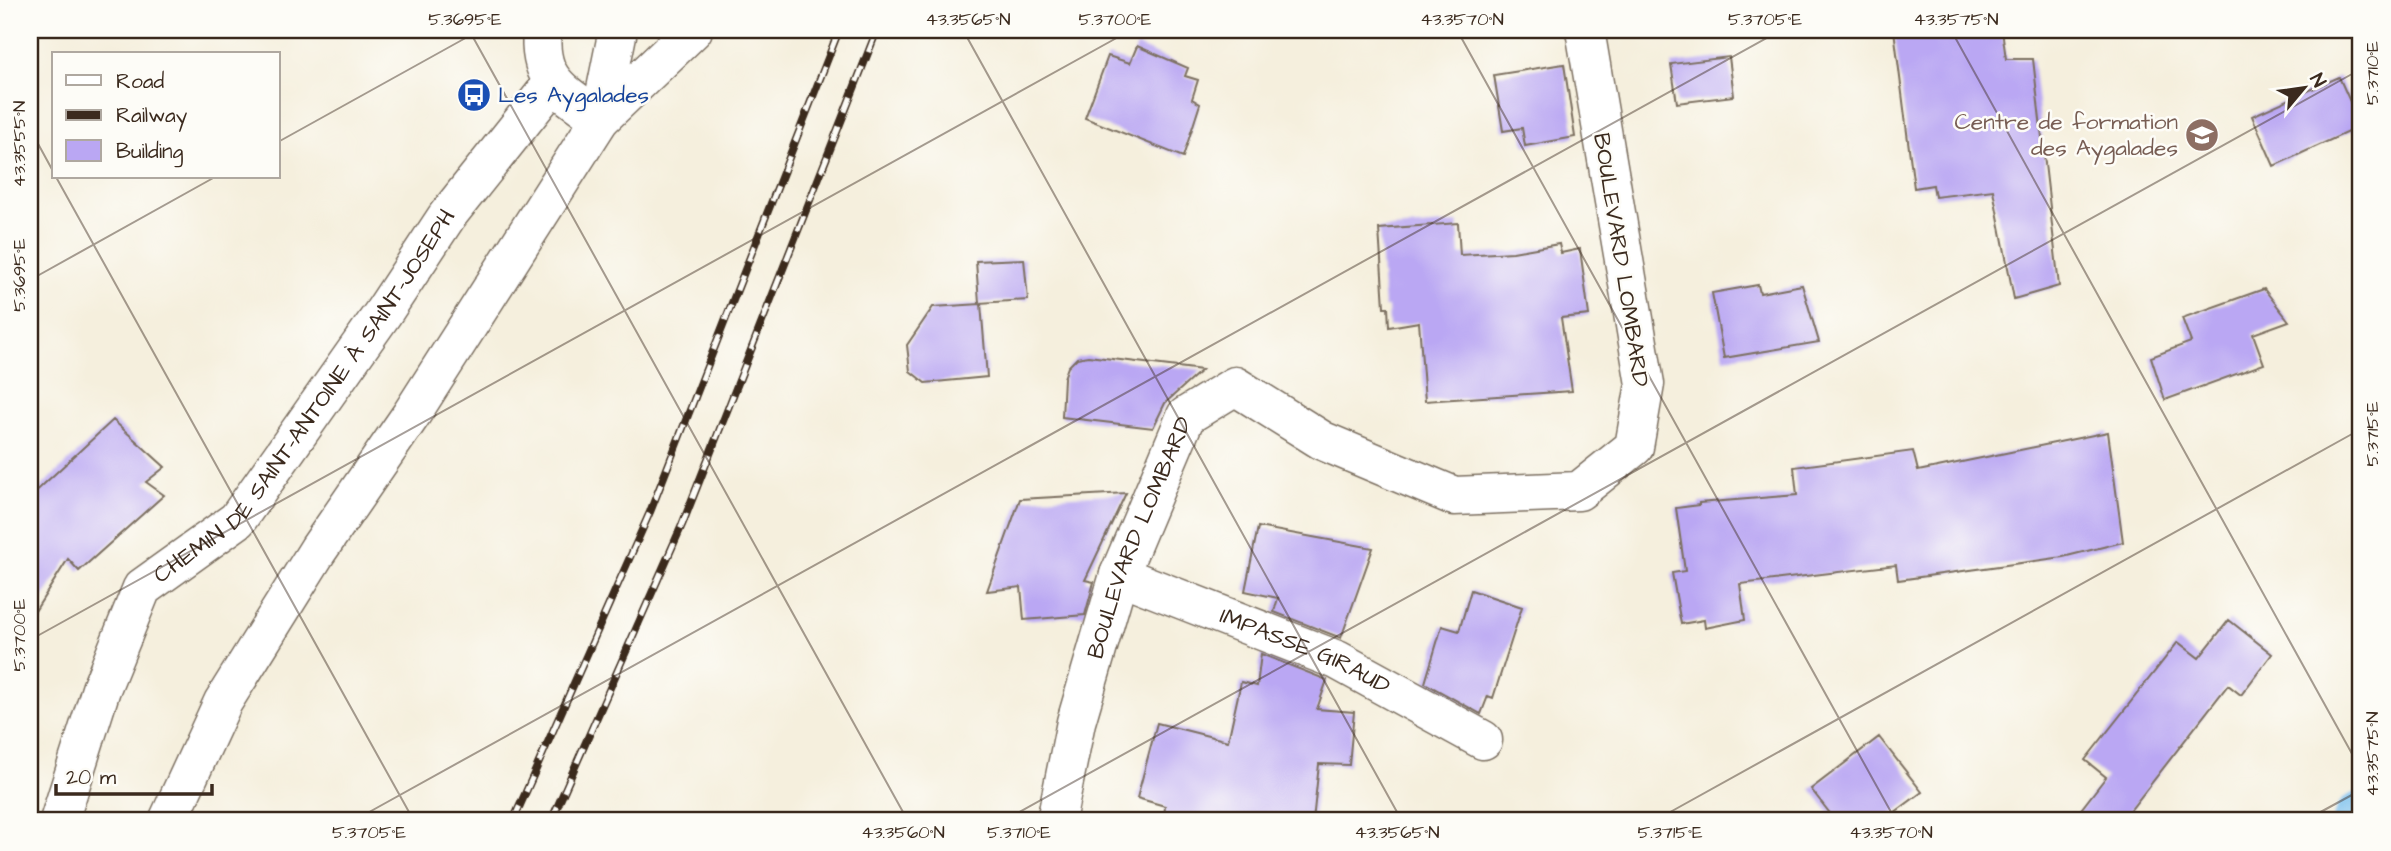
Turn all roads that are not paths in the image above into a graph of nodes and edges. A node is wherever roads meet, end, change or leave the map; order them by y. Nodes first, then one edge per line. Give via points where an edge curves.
1 (542, 30) edge
2 (618, 30) edge
3 (692, 30) edge
4 (1585, 30) edge
5 (553, 83) junction
6 (600, 119) junction
7 (1119, 575) junction
8 (1483, 740) dead end
9 (59, 821) edge
10 (168, 821) edge
11 (1056, 821) edge

1 - 5 street via 540,54
2 - 6 street
3 - 6 street
4 - 7 street, BOULEVARD LOMBARD via 1645,384 1634,447 1579,491 1454,496 1323,441 1235,386 1186,416
5 - 6 street
5 - 9 street, CHEMIN DE SAINT-ANTOINE À SAINT-JOSEPH via 447,216 237,520 142,588 101,689
6 - 10 street via 230,690
7 - 8 street, IMPASSE GIRAUD via 1337,660
7 - 11 street, BOULEVARD LOMBARD via 1076,722

